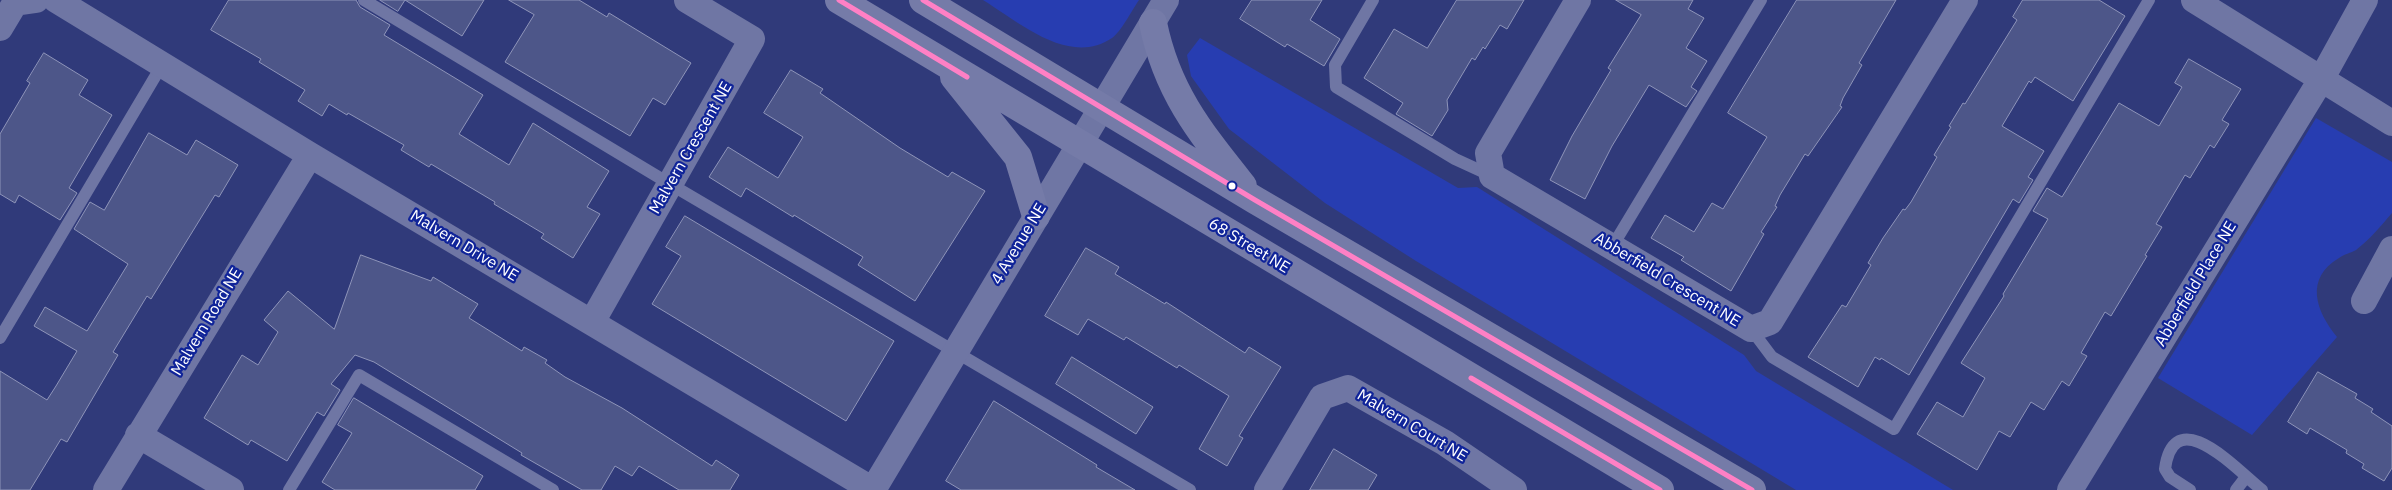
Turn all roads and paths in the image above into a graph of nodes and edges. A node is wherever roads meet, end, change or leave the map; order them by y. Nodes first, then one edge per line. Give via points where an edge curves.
1 (36, 0) edge
2 (56, 0) edge
3 (364, 0) edge
4 (688, 0) edge
5 (839, 0) edge
6 (923, 0) edge
7 (1373, 0) edge
8 (1578, 0) edge
9 (1761, 0) edge
10 (1965, 0) edge
11 (2149, 0) edge
12 (2194, 0) edge
13 (2365, 0) edge
14 (1160, 11) edge
15 (0, 28) edge
16 (942, 62) junction
17 (162, 65) junction
18 (2322, 78) junction
19 (1102, 108) junction
20 (2392, 123) edge
21 (1079, 144) junction
22 (310, 155) junction
23 (1492, 176) junction
24 (670, 184) junction
25 (1255, 200) junction
26 (1036, 216) junction
27 (1612, 247) junction
28 (2392, 249) edge
29 (2364, 301) dead end
30 (592, 322) junction
31 (1751, 329) junction
32 (0, 338) edge
33 (954, 353) junction
34 (138, 435) junction
35 (2246, 477) junction
36 (106, 490) edge
37 (231, 490) edge
38 (289, 490) edge
39 (554, 490) edge
40 (873, 490) edge
41 (1190, 490) edge
42 (1267, 490) edge
43 (1514, 490) edge
44 (1660, 490) edge
45 (1752, 490) edge
46 (2070, 490) edge
47 (2190, 490) edge
48 (2236, 490) edge
49 (2262, 490) edge

1 - 15 street via 15,3
2 - 17 street, Malvern Drive NE
3 - 24 lane
4 - 24 street, Malvern Crescent NE via 752,39
5 - 16 main road, 68 Street NE
6 - 19 main road
7 - 23 lane via 1335,65 1336,87 1455,159
8 - 23 street via 1488,153
9 - 27 lane
10 - 31 street, Abberfield Crescent NE via 1770,322
11 - 31 lane via 1894,429 1772,357
12 - 18 street
13 - 18 street, Abberfield Place NE
14 - 19 street, 4 Avenue NE
14 - 25 main road via 1158,46 1170,82 1197,129
16 - 21 main road, 68 Street NE
16 - 26 main road via 1018,157
17 - 22 street, Malvern Drive NE
17 - 32 lane
18 - 20 street
18 - 46 street, Abberfield Place NE
19 - 21 street, 4 Avenue NE
19 - 25 main road
21 - 26 street, 4 Avenue NE
21 - 44 main road, 68 Street NE
22 - 30 street, Malvern Drive NE
22 - 34 street, Malvern Road NE
23 - 27 street, Abberfield Crescent NE
24 - 30 street, Malvern Crescent NE
24 - 33 lane
25 - 45 main road
26 - 33 street, 4 Avenue NE
27 - 31 street, Abberfield Crescent NE
28 - 29 street
30 - 40 street, Malvern Drive NE
33 - 40 street, 4 Avenue NE
33 - 41 lane
34 - 36 street, Malvern Road NE
34 - 37 street
35 - 47 lane via 2208,445 2190,438 2178,442 2167,452 2165,469 2170,477
35 - 48 lane
35 - 49 lane
38 - 39 lane via 359,375
42 - 43 street, Malvern Court NE via 1322,397 1348,388 1445,443

